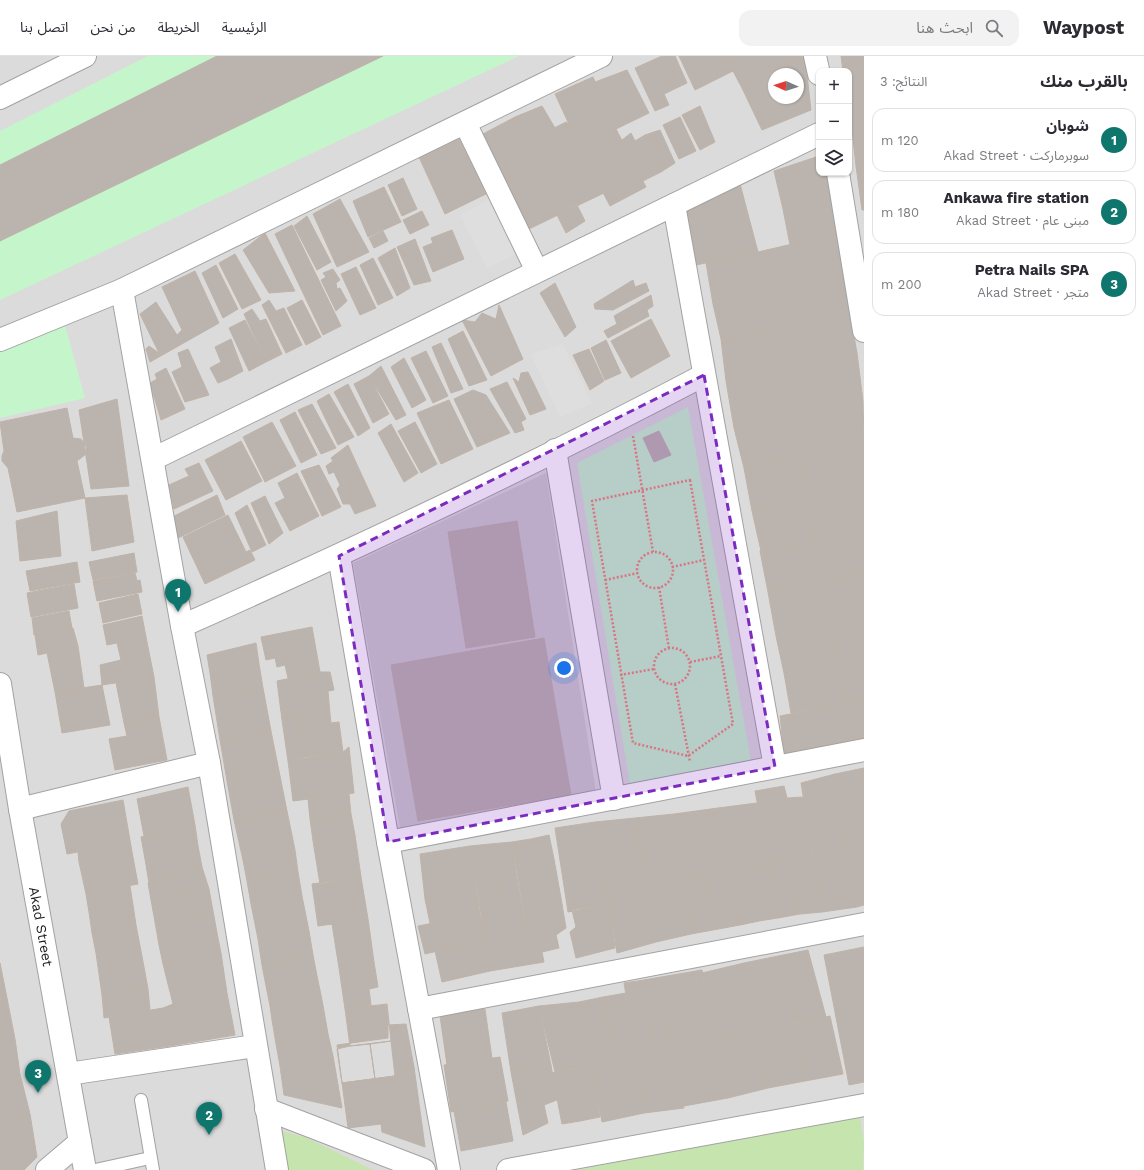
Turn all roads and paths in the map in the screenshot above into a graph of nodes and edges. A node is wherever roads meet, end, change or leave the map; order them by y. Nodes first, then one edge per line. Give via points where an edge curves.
1 (85, 56) edge
2 (601, 56) edge
3 (815, 56) edge
4 (818, 68) edge
5 (0, 98) edge
6 (465, 123) junction
7 (816, 135) edge
8 (838, 176) edge
9 (674, 205) junction
10 (537, 272) junction
11 (122, 290) junction
12 (864, 331) edge
13 (0, 340) edge
14 (704, 375) junction
15 (629, 414) junction
16 (555, 450) junction
17 (153, 459) junction
18 (643, 490) junction
19 (652, 552) junction
20 (339, 556) junction
21 (704, 560) junction
22 (672, 567) junction
23 (638, 573) junction
24 (605, 580) junction
25 (659, 587) junction
26 (182, 626) junction
27 (669, 649) junction
28 (721, 656) junction
29 (690, 662) junction
30 (654, 669) junction
31 (620, 675) junction
32 (0, 684) edge
33 (675, 684) junction
34 (864, 750) edge
35 (688, 756) junction
36 (209, 763) junction
37 (775, 767) junction
38 (614, 799) junction
39 (20, 809) junction
40 (388, 842) junction
41 (864, 924) edge
42 (419, 1008) junction
43 (255, 1046) junction
44 (68, 1074) junction
45 (140, 1100) dead end
46 (864, 1105) edge
47 (266, 1109) junction
48 (80, 1142) junction
49 (152, 1164) edge
50 (46, 1170) edge
51 (85, 1170) edge
52 (95, 1170) edge
53 (276, 1170) edge
54 (424, 1170) edge
55 (449, 1170) edge
56 (508, 1170) edge

1 - 5 street
2 - 6 street
3 - 4 street
6 - 10 street
6 - 11 street
7 - 9 street
8 - 12 street
9 - 10 street
9 - 14 street
10 - 17 street
11 - 13 street
11 - 17 street
14 - 15 street
14 - 37 street
15 - 16 street
15 - 18 path
16 - 20 street
16 - 38 street
17 - 26 street
18 - 19 path
18 - 21 path via 690,480
18 - 24 path via 592,501
19 - 22 path via 664,554 669,558
19 - 23 path via 640,561
20 - 26 street
20 - 40 street
21 - 22 path
21 - 28 path
22 - 25 path via 669,581
23 - 24 path
23 - 25 path via 647,586
24 - 31 path
25 - 27 path
26 - 36 street
27 - 29 path via 683,652
27 - 30 path via 657,656
28 - 29 path
28 - 35 path via 733,724
29 - 33 path via 688,674
30 - 31 path
30 - 33 path via 661,681
31 - 35 path via 632,743
32 - 39 street, Akad Street
33 - 35 path
34 - 37 street
36 - 39 street
36 - 43 street
37 - 38 street
38 - 40 street
39 - 44 street, Akad Street
40 - 42 street
41 - 42 street
42 - 55 street
43 - 44 street
43 - 47 street
44 - 48 street, Akad Street
45 - 49 lane
46 - 56 street
47 - 53 street
47 - 54 street
48 - 50 street
48 - 51 street, Akad Street
49 - 52 lane

